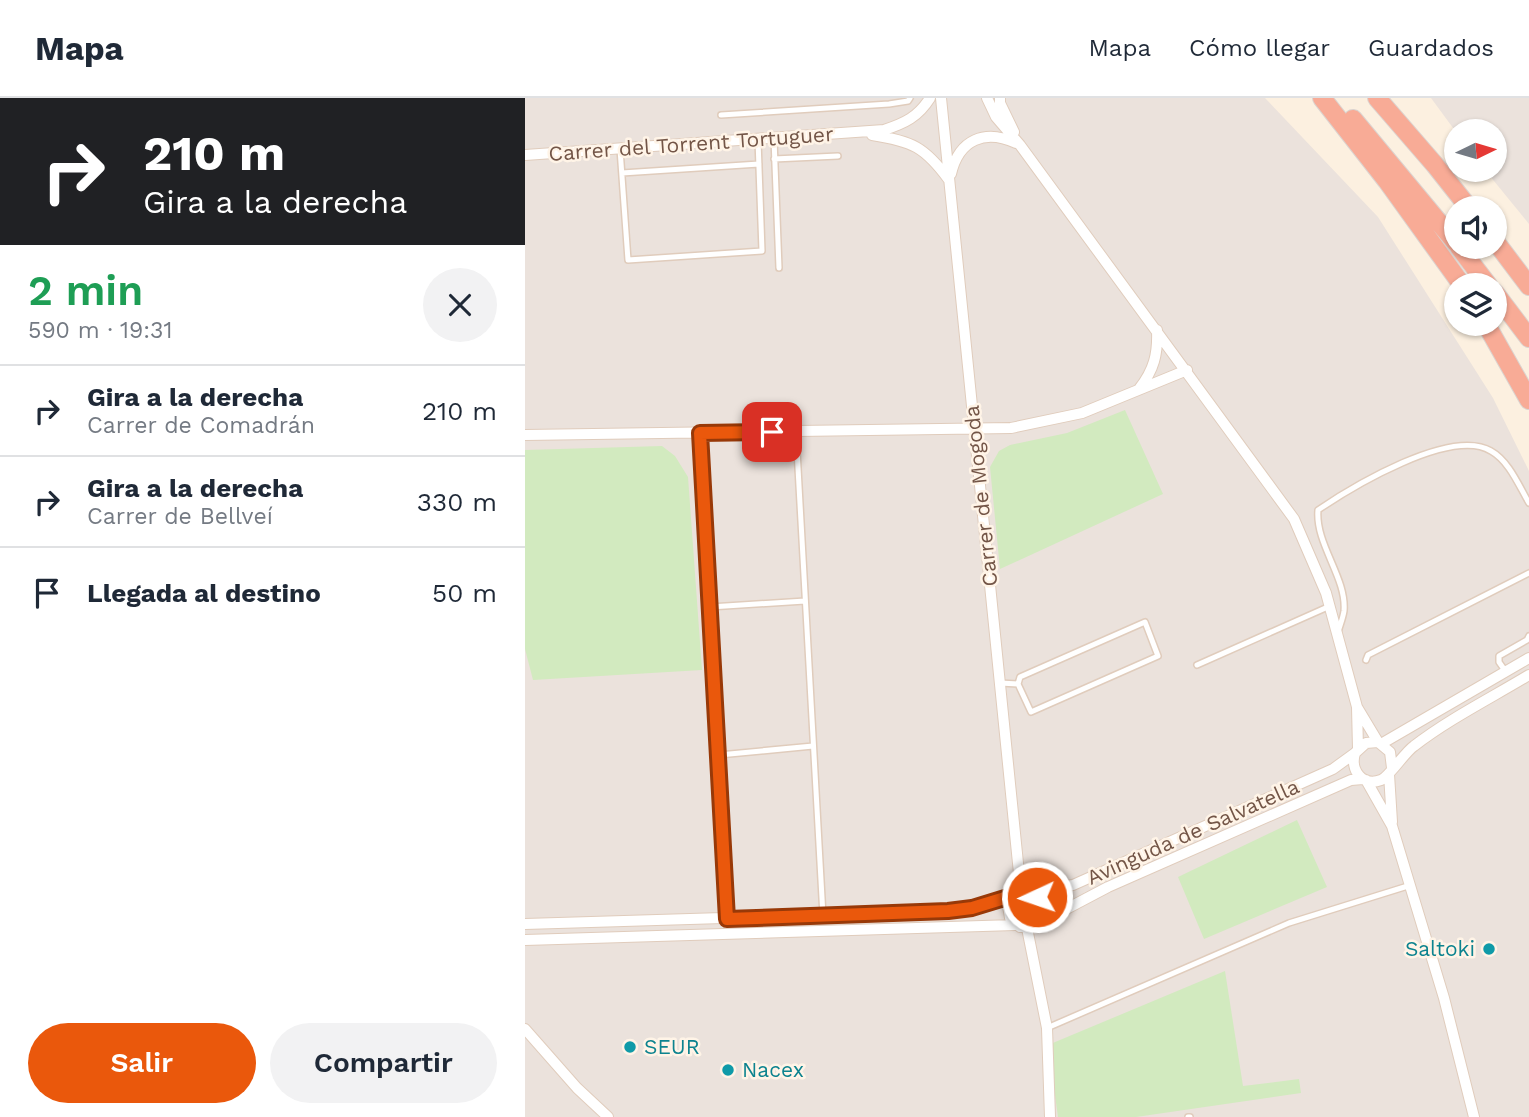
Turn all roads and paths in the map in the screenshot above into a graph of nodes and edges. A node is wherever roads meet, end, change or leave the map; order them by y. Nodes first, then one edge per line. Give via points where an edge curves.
1 (910, 98) edge
2 (930, 98) edge
3 (941, 98) edge
4 (987, 98) edge
5 (1000, 98) edge
6 (1322, 98) edge
7 (1336, 98) edge
8 (1377, 98) edge
9 (721, 115) dead end
10 (858, 133) junction
11 (774, 139) junction
12 (758, 140) junction
13 (1020, 145) junction
14 (620, 149) junction
15 (525, 155) edge
16 (838, 156) dead end
17 (775, 159) junction
18 (759, 164) junction
19 (622, 173) junction
20 (950, 180) junction
21 (1460, 196) edge
22 (1444, 229) edge
23 (1507, 252) edge
24 (1507, 257) edge
25 (1468, 259) edge
26 (779, 268) dead end
27 (1529, 269) edge
28 (1453, 273) edge
29 (1479, 273) edge
30 (1529, 286) edge
31 (1507, 309) edge
32 (1157, 330) junction
33 (1493, 336) edge
34 (1529, 338) edge
35 (1187, 370) junction
36 (1137, 392) junction
37 (1529, 400) edge
38 (975, 430) junction
39 (796, 432) junction
40 (700, 433) junction
41 (525, 435) edge
42 (1529, 503) edge
43 (1529, 573) edge
44 (805, 601) junction
45 (1330, 606) junction
46 (709, 607) junction
47 (1337, 635) junction
48 (1529, 636) edge
49 (1529, 658) edge
50 (1366, 660) dead end
51 (1197, 665) dead end
52 (1506, 672) junction
53 (1529, 676) edge
54 (1000, 683) junction
55 (1017, 684) junction
56 (1357, 707) junction
57 (1380, 743) junction
58 (813, 746) junction
59 (1356, 751) junction
60 (718, 755) junction
61 (1390, 771) junction
62 (1364, 780) junction
63 (1392, 826) junction
64 (1411, 885) junction
65 (1020, 894) junction
66 (823, 916) junction
67 (727, 919) junction
68 (1039, 922) junction
69 (525, 924) edge
70 (1015, 925) junction
71 (1027, 928) junction
72 (525, 940) edge
73 (1047, 1028) junction
74 (525, 1029) edge
75 (608, 1117) edge
76 (1050, 1117) edge
77 (1474, 1117) edge

1 - 9 lane via 889,104
2 - 10 street, Carrer del Torrent Tortuguer via 908,122
3 - 20 street, Carrer de Mogoda
4 - 13 street via 996,117
5 - 13 street
6 - 28 highway
7 - 22 highway
8 - 21 highway
10 - 11 street, Carrer del Torrent Tortuguer
10 - 20 street, Carrer del Torrent Tortuguer via 908,142 932,157
11 - 12 street, Carrer del Torrent Tortuguer
11 - 17 lane
12 - 14 street, Carrer del Torrent Tortuguer
12 - 18 lane
13 - 20 street via 1003,137 973,141 957,156
13 - 32 street
14 - 15 street, Carrer del Torrent Tortuguer
14 - 19 lane
16 - 17 lane
17 - 26 lane
18 - 19 lane
18 - 19 lane via 762,251 735,253 628,260
20 - 38 street, Carrer de Mogoda
23 - 27 highway
24 - 30 highway
25 - 29 highway
31 - 34 highway
32 - 35 street
32 - 36 street via 1152,373
33 - 37 highway
35 - 36 street
35 - 45 street via 1294,519
36 - 38 street via 1081,413 1011,428
38 - 39 street
38 - 54 street, Carrer de Mogoda
39 - 40 street
39 - 44 lane
40 - 41 street
40 - 46 street
42 - 47 lane via 1501,457 1478,445 1413,457 1344,492 1318,510 1317,523 1344,609
43 - 50 lane
44 - 46 lane
44 - 58 lane
45 - 47 street
45 - 51 lane
46 - 60 street
47 - 56 street
48 - 52 lane via 1499,656
49 - 52 street
52 - 57 street
53 - 61 street via 1433,732
54 - 55 lane
54 - 65 street, Carrer de Mogoda
55 - 55 lane via 1031,712 1158,656 1145,622 1020,677
56 - 57 street
56 - 59 street
57 - 59 street via 1366,743
57 - 61 street via 1390,752
58 - 60 lane
58 - 66 lane
59 - 62 street via 1354,768
59 - 65 street, Avinguda de Salvatella via 1333,769 1073,885
60 - 67 street
61 - 62 street via 1379,781
61 - 63 street
62 - 63 street
62 - 68 street, Avinguda de Salvatella via 1351,780
63 - 64 street
64 - 73 lane via 1289,923
64 - 77 street
65 - 66 street, Avinguda de Salvatella via 948,911
65 - 68 street via 1037,897 1042,903
65 - 70 street via 1010,901 1008,912
66 - 67 street, Avinguda de Salvatella
67 - 69 street, Avinguda de Salvatella
68 - 71 street
70 - 71 street
70 - 72 street
71 - 73 street
73 - 76 street
74 - 75 street

